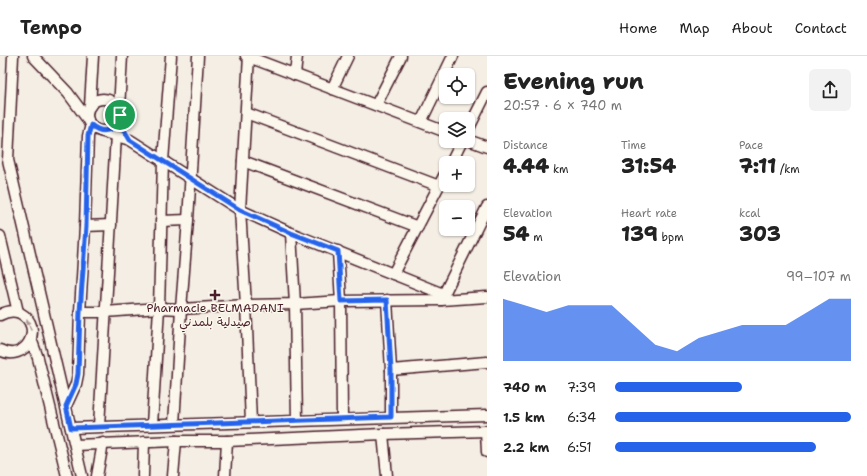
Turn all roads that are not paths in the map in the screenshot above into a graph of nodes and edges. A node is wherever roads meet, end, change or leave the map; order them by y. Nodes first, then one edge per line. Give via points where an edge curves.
1 (13, 56) edge
2 (33, 56) edge
3 (93, 56) edge
4 (122, 56) edge
5 (171, 56) edge
6 (198, 56) edge
7 (248, 56) edge
8 (297, 56) edge
9 (348, 56) edge
10 (401, 56) edge
11 (453, 56) edge
12 (42, 61) edge
13 (295, 75) junction
14 (332, 88) junction
15 (487, 92) edge
16 (68, 93) junction
17 (92, 101) junction
18 (376, 105) junction
19 (119, 112) junction
20 (246, 113) junction
21 (475, 116) edge
22 (420, 122) junction
23 (90, 123) junction
24 (439, 129) edge
25 (100, 131) junction
26 (116, 135) junction
27 (130, 140) junction
28 (475, 143) edge
29 (487, 147) edge
30 (163, 161) junction
31 (243, 161) junction
32 (4, 163) edge
33 (190, 179) junction
34 (439, 186) joint
35 (487, 207) edge
36 (240, 210) junction
37 (188, 220) junction
38 (161, 221) junction
39 (111, 225) junction
40 (86, 226) junction
41 (482, 226) edge
42 (418, 227) junction
43 (291, 233) junction
44 (0, 236) edge
45 (338, 251) junction
46 (393, 274) junction
47 (442, 297) junction
48 (487, 297) edge
49 (387, 300) junction
50 (341, 301) junction
51 (295, 304) junction
52 (246, 305) junction
53 (160, 308) junction
54 (181, 309) junction
55 (18, 312) junction
56 (80, 312) junction
57 (105, 312) junction
58 (0, 315) edge
59 (31, 339) junction
60 (0, 350) edge
61 (487, 362) edge
62 (391, 370) junction
63 (66, 406) junction
64 (487, 415) edge
65 (391, 417) junction
66 (342, 419) junction
67 (297, 420) junction
68 (251, 422) junction
69 (174, 424) junction
70 (152, 425) junction
71 (98, 426) junction
72 (71, 428) junction
73 (486, 431) edge
74 (383, 434) junction
75 (176, 441) junction
76 (227, 441) junction
77 (144, 442) junction
78 (103, 443) junction
79 (75, 445) junction
80 (487, 452) edge
81 (67, 476) edge
82 (82, 476) edge
83 (97, 476) edge
84 (143, 476) edge
85 (173, 476) edge
86 (225, 476) edge
87 (387, 476) edge

1 - 32 street
2 - 12 street
3 - 17 street
4 - 19 street
5 - 30 street
6 - 33 street
7 - 13 street
7 - 20 street
8 - 13 street
9 - 14 street
10 - 18 street
11 - 22 street
12 - 16 street
13 - 14 street
14 - 18 street
15 - 21 street
16 - 17 street
16 - 23 street
17 - 19 street via 108,99 116,105
17 - 23 street via 87,115
18 - 22 street
19 - 25 street via 118,122 114,127
19 - 27 street
20 - 31 street
20 - 34 street
22 - 24 street
23 - 25 street
23 - 40 street
25 - 26 street
26 - 27 street
26 - 39 street
27 - 30 street
28 - 29 street
30 - 33 street
30 - 38 street
31 - 36 street
31 - 42 street
32 - 63 street
33 - 36 street
33 - 37 street
34 - 42 street
35 - 41 street
36 - 43 street
36 - 52 street
37 - 38 street
37 - 54 street
38 - 53 street
39 - 40 street
39 - 57 street
40 - 56 street
41 - 47 street
42 - 46 street
43 - 45 street
43 - 51 street
44 - 55 street
45 - 46 street
45 - 50 street
46 - 47 street
47 - 48 street
47 - 49 street
49 - 50 street
49 - 62 street
50 - 51 street
50 - 66 street
51 - 52 street
51 - 67 street
52 - 54 street
52 - 68 street
53 - 54 street
53 - 57 street
53 - 70 street
54 - 69 street
55 - 58 street via 5,312
59 -> 55 street via 31,326 24,315
56 - 57 street
56 - 63 street via 78,374
57 - 71 street
59 - 60 street via 23,350 17,353 10,354
59 - 81 street
61 - 62 street
62 - 65 street
63 - 72 street
64 - 65 street
65 - 66 street
66 - 67 street
67 - 68 street
68 - 69 street
69 - 70 street
70 - 71 street
71 - 72 street
72 - 79 street
73 - 74 street
73 - 80 street
74 - 76 street
74 - 87 street
75 - 76 street
75 - 77 street
75 - 85 street
76 - 86 street
77 - 78 street
77 - 84 street
78 - 79 street
78 - 83 street
79 - 82 street

